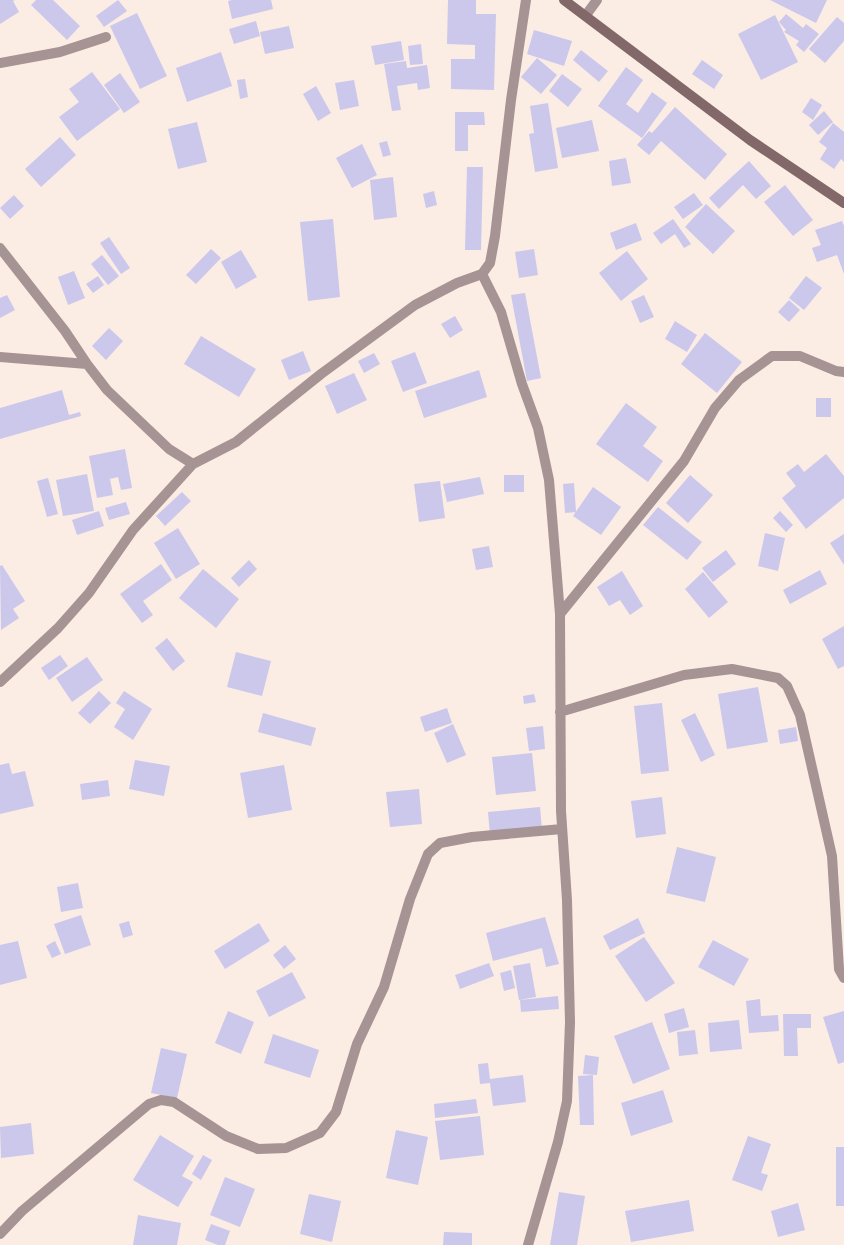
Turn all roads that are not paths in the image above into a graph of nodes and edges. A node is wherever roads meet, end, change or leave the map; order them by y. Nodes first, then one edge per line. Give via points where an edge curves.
1 (526, 0) edge
2 (564, 0) edge
3 (597, 0) edge
4 (586, 15) junction
5 (106, 37) dead end
6 (0, 63) edge
7 (844, 203) edge
8 (0, 248) edge
9 (482, 274) junction
10 (0, 357) edge
11 (87, 364) junction
12 (844, 372) edge
13 (193, 464) junction
14 (560, 614) junction
15 (0, 682) edge
16 (560, 712) junction
17 (562, 829) junction
18 (839, 893) edge
19 (844, 978) edge
20 (0, 1234) edge
21 (528, 1245) edge

1 - 9 street via 495,236 490,264
2 - 4 main road
3 - 4 street
4 - 7 main road via 750,140
5 - 6 street via 60,52
8 - 11 street via 65,331
9 - 13 street via 457,283 415,304 236,442
9 - 14 street via 501,312 538,428 549,480
10 - 11 street
11 - 13 street via 107,390 138,421 169,449
12 - 14 street via 800,356 772,356 739,380 715,408 684,461
13 - 15 street via 133,530 89,593 58,628
14 - 16 street
16 - 17 street
16 - 18 street via 684,675 732,669 778,678 787,686 800,715
17 - 20 street via 472,837 440,843 428,854 410,899 384,987 357,1044 336,1112 320,1133 286,1148 258,1149 226,1136 174,1102 161,1100 149,1104 22,1211
17 - 21 street via 567,900 570,1022 567,1101 558,1142
18 - 19 street via 840,969

